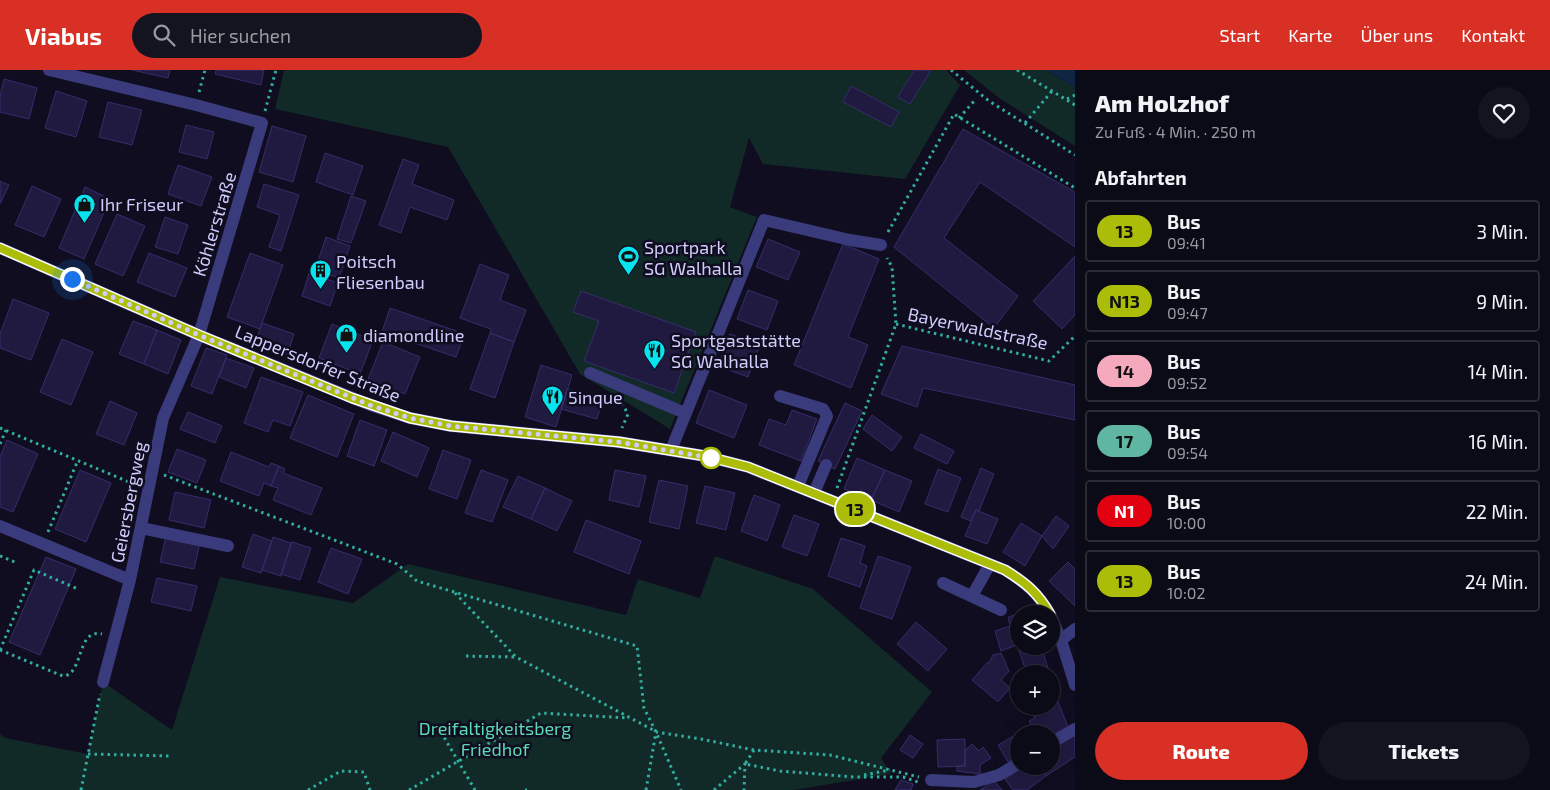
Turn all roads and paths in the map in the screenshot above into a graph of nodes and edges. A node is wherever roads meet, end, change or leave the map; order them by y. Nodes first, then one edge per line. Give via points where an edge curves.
1 (49, 70) edge
2 (205, 70) edge
3 (276, 70) edge
4 (951, 70) edge
5 (1017, 70) edge
6 (1052, 91) junction
7 (1075, 95) edge
8 (976, 99) dead end
9 (1066, 99) junction
10 (196, 105) junction
11 (1075, 105) edge
12 (960, 118) junction
13 (262, 123) junction
14 (1025, 123) junction
15 (1075, 155) edge
16 (1075, 188) edge
17 (881, 245) junction
18 (0, 248) edge
19 (896, 324) junction
20 (199, 335) junction
21 (1075, 336) edge
22 (590, 374) dead end
23 (780, 396) dead end
24 (614, 401) dead end
25 (685, 413) junction
26 (0, 428) edge
27 (6, 430) junction
28 (615, 441) junction
29 (0, 444) edge
30 (670, 450) junction
31 (78, 460) junction
32 (826, 465) dead end
33 (169, 477) dead end
34 (798, 486) junction
35 (149, 490) junction
36 (814, 493) junction
37 (832, 500) junction
38 (0, 526) edge
39 (141, 528) junction
40 (43, 544) junction
41 (228, 546) dead end
42 (0, 556) edge
43 (17, 563) dead end
44 (990, 564) junction
45 (130, 580) junction
46 (943, 583) dead end
47 (78, 588) dead end
48 (454, 592) junction
49 (972, 596) junction
50 (1045, 605) edge
51 (1001, 610) dead end
52 (1075, 629) edge
53 (115, 638) junction
54 (1061, 640) joint
55 (0, 650) edge
56 (466, 656) dead end
57 (516, 657) junction
58 (103, 682) joint
59 (1075, 685) edge
60 (632, 718) junction
61 (1075, 729) edge
62 (441, 732) dead end
63 (656, 732) junction
64 (1060, 738) edge
65 (754, 750) junction
66 (88, 754) junction
67 (171, 756) dead end
68 (458, 761) junction
69 (745, 764) junction
70 (1010, 768) edge
71 (892, 770) junction
72 (854, 777) junction
73 (929, 782) junction
74 (81, 790) edge
75 (308, 790) edge
76 (370, 790) edge
77 (409, 790) edge
78 (475, 790) edge
79 (646, 790) edge
80 (681, 790) edge
81 (714, 790) edge
82 (744, 790) edge

1 - 10 street
2 - 10 path
3 - 13 path
4 - 14 path via 989,101
5 - 6 path
6 - 9 path
6 - 14 path
7 - 9 path
8 - 12 path
9 - 11 path
10 - 13 street
12 - 16 path
12 - 17 path via 954,114
13 - 20 street, Köhlerstraße
14 - 15 path
17 - 19 path, Bayerwaldstraße via 892,267
17 - 25 street via 764,220
18 - 20 street, Lappersdorfer Straße
19 - 21 path, Bayerwaldstraße via 1049,361
19 - 37 path, Bayerwaldstraße
20 - 28 street, Lappersdorfer Straße via 370,405 410,418 451,426
20 - 35 street, Geiersbergweg via 163,418
22 - 25 street
23 - 34 street via 822,409 827,416
24 - 28 path via 623,405 628,414
25 - 30 street
26 - 27 path
27 - 29 path
27 - 31 path
28 - 30 street, Lappersdorfer Straße
30 - 34 street, Lappersdorfer Straße via 748,467
31 - 35 path
31 - 40 path
32 - 36 street
33 - 48 path via 397,564 417,581
34 - 36 street, Lappersdorfer Straße
35 - 39 street, Geiersbergweg
36 - 37 street, Lappersdorfer Straße
37 - 44 street, Lappersdorfer Straße
38 - 40 street
39 - 41 street
39 - 45 street, Geiersbergweg
40 - 45 street
42 - 43 path
44 - 49 street
44 - 50 street, Lappersdorfer Straße via 1024,581
45 - 53 street, Geiersbergweg
46 - 49 street
47 - 55 path via 34,570
48 - 57 path
48 - 63 path via 637,646 644,708
49 - 51 street
52 - 54 street
53 - 55 path via 98,633 90,636 68,676
53 - 58 street, Geiersbergweg
54 - 59 street, Lappersdorfer Straße
56 - 57 path
57 - 60 path
58 - 66 path
60 - 63 path
60 - 68 path via 541,713
61 - 64 street
62 - 68 path
63 - 65 path
63 - 79 path
63 - 80 path
65 - 69 path
65 - 71 path via 830,755
66 - 67 path
66 - 74 path
68 - 77 path
68 - 78 path
69 - 72 path via 780,771
69 - 81 path
69 - 82 path
70 - 73 street via 974,782
71 - 72 path
71 - 73 path
72 - 73 path via 903,777
75 - 76 path via 341,771 352,771 364,772

